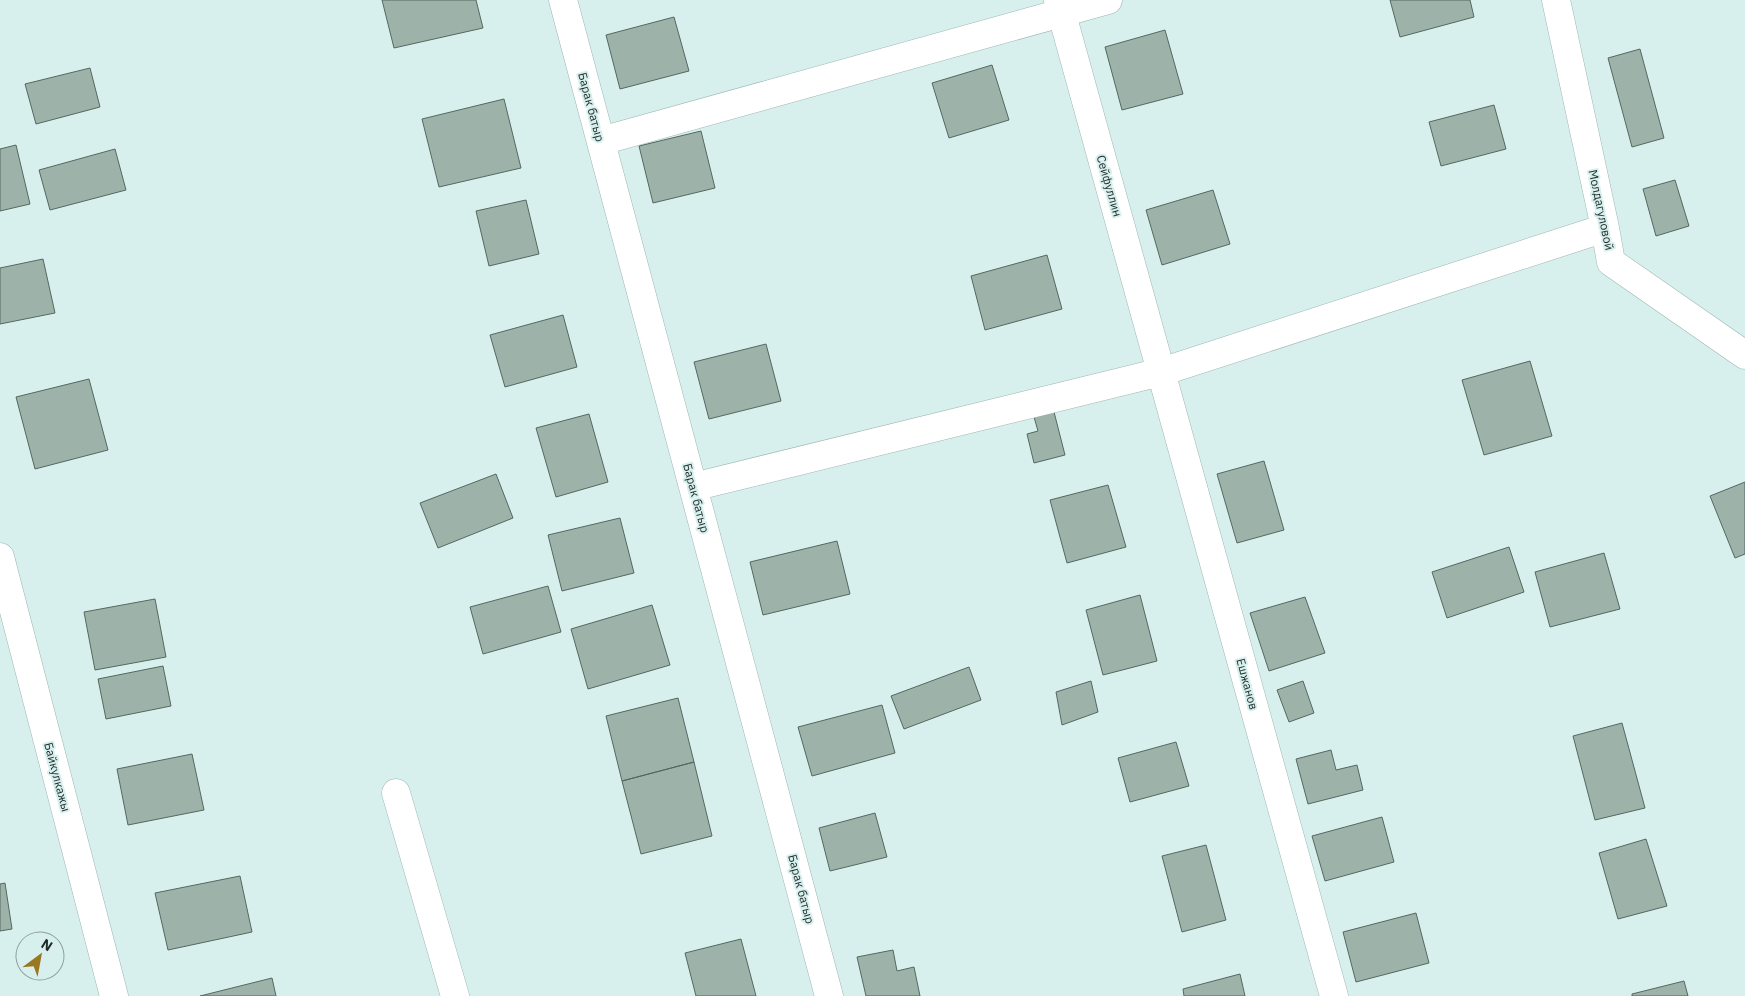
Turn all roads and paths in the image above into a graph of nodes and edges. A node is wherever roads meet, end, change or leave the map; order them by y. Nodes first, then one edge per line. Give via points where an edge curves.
1 (563, 0) edge
2 (1108, 0) edge
3 (1556, 0) edge
4 (1059, 6) edge
5 (601, 141) junction
6 (1605, 228) junction
7 (1745, 355) edge
8 (1161, 372) junction
9 (693, 487) junction
10 (0, 558) edge
11 (396, 793) dead end
12 (114, 996) edge
13 (455, 996) edge
14 (829, 996) edge
15 (1334, 996) edge

1 - 5 street, Барак батыр
2 - 4 street
3 - 6 street, Молдагуловой
4 - 5 street
4 - 8 street, Сейфуллин
5 - 9 street, Барак батыр
6 - 7 street, Молдагуловой via 1611,262
6 - 8 street
8 - 9 street
8 - 15 street, Ешжанов
9 - 14 street, Барак батыр
10 - 12 street, Байкулкажы
11 - 13 street

